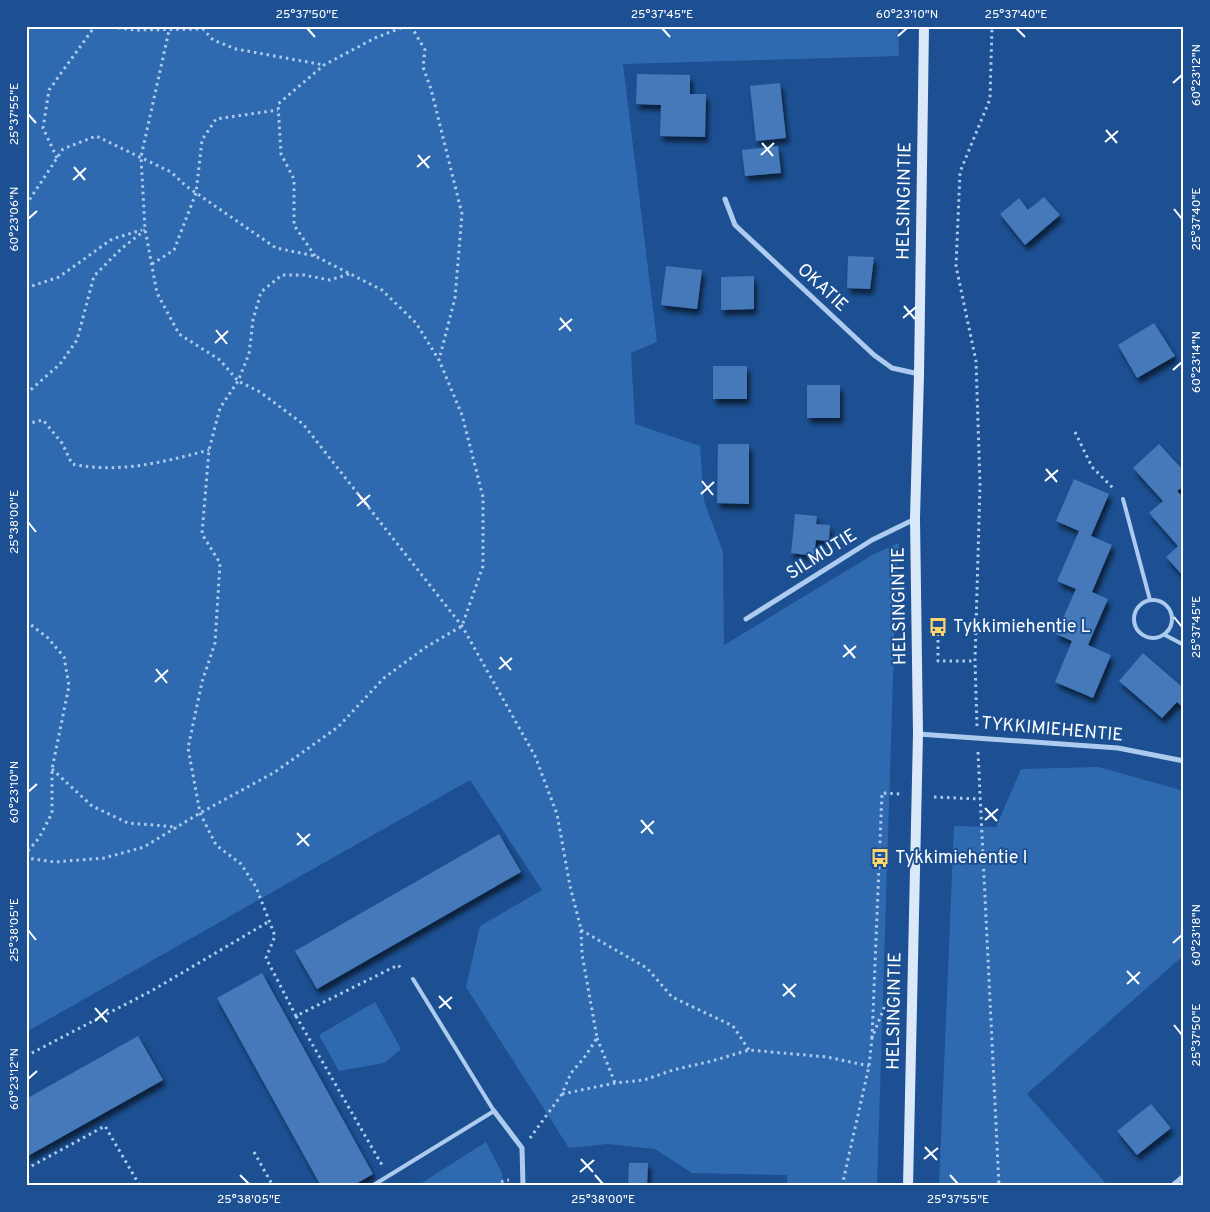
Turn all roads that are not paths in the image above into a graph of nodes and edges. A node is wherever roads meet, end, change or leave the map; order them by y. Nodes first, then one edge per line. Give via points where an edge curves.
1 (924, 26) edge
2 (725, 199) dead end
3 (919, 374) junction
4 (1123, 499) road end
5 (915, 518) junction
6 (1150, 600) junction
7 (746, 619) dead end
8 (1165, 635) junction
9 (1184, 645) edge
10 (918, 734) junction
11 (1184, 761) edge
12 (413, 979) road end
13 (494, 1111) junction
14 (1184, 1176) edge
15 (372, 1186) edge
16 (523, 1186) edge
17 (908, 1186) edge
18 (1172, 1186) edge

1 - 3 main road, HELSINGINTIE
2 - 3 street, OKATIE via 736,225 874,355 892,368
3 - 5 main road, HELSINGINTIE
4 - 6 lane
5 - 7 street, SILMUTIE via 872,540
5 - 10 main road, HELSINGINTIE
6 - 8 lane via 1162,602 1171,611 1172,623
6 - 8 lane via 1138,606 1134,613 1136,629 1151,639
8 - 9 lane
10 - 11 street, TYKKIMIEHENTIE via 1118,748
10 - 17 main road, HELSINGINTIE
12 - 13 lane
13 - 15 lane
13 - 16 street via 522,1148
14 - 18 street

